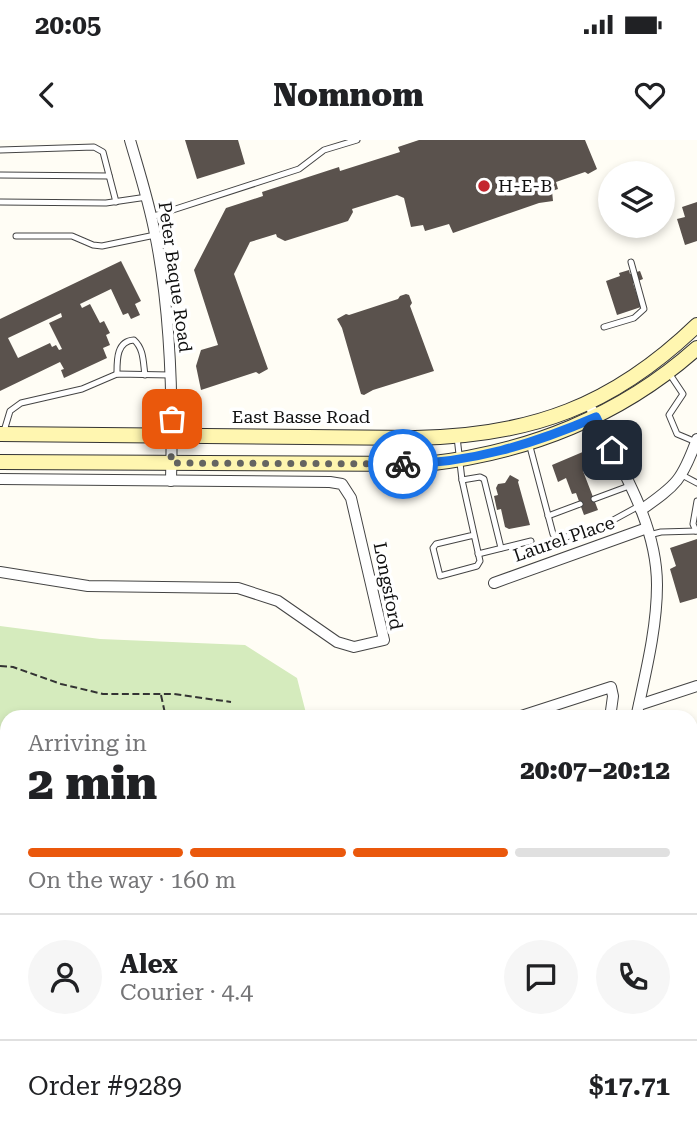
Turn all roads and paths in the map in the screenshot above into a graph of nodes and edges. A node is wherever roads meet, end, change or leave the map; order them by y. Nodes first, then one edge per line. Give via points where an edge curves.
1 (130, 140) edge
2 (357, 140) edge
3 (0, 150) edge
4 (0, 175) edge
5 (109, 176) junction
6 (146, 197) junction
7 (0, 202) edge
8 (116, 202) junction
9 (151, 217) junction
10 (155, 235) junction
11 (16, 236) dead end
12 (631, 262) dead end
13 (697, 325) edge
14 (604, 327) dead end
15 (697, 348) edge
16 (668, 373) junction
17 (117, 374) junction
18 (145, 375) junction
19 (170, 375) junction
20 (589, 403) junction
21 (596, 417) junction
22 (2, 434) edge
23 (172, 435) junction
24 (457, 437) junction
25 (696, 440) edge
26 (529, 443) junction
27 (694, 455) edge
28 (459, 460) junction
29 (0, 462) edge
30 (171, 463) junction
31 (682, 475) junction
32 (0, 479) edge
33 (462, 480) junction
34 (171, 481) junction
35 (697, 483) edge
36 (629, 486) junction
37 (594, 499) dead end
38 (697, 500) edge
39 (580, 504) dead end
40 (640, 508) junction
41 (548, 516) junction
42 (696, 531) edge
43 (648, 532) junction
44 (474, 535) junction
45 (531, 541) dead end
46 (501, 548) junction
47 (478, 554) junction
48 (0, 572) edge
49 (494, 583) dead end
50 (0, 666) edge
51 (697, 686) edge
52 (161, 694) junction
53 (231, 702) dead end
54 (639, 705) junction
55 (165, 710) edge
56 (540, 710) edge
57 (611, 710) edge
58 (638, 710) edge

1 - 6 street, Peter Baque Road
2 - 9 lane via 324,150 299,169
3 - 5 lane via 94,147 103,152
4 - 5 lane
5 - 8 lane
6 - 8 lane
6 - 9 street, Peter Baque Road
7 - 8 lane
9 - 10 street, Peter Baque Road
10 - 11 lane via 102,246 72,236
10 - 19 street, Peter Baque Road
12 - 14 lane via 644,309 634,318
13 - 20 main road, East Basse Road via 654,363
15 - 16 main road
16 - 21 main road
16 - 25 lane via 683,394 669,415 677,434
17 - 18 lane
17 - 18 lane via 118,353 123,344 134,340 139,344
17 - 22 lane via 82,389 21,403 10,411
18 - 19 lane
19 - 23 street, Peter Baque Road
20 - 21 street
20 - 24 main road, East Basse Road via 534,424
21 - 26 main road
21 - 36 street
22 - 23 main road, East Basse Road
23 - 24 main road, East Basse Road
23 - 30 street, Peter Baque Road
24 - 28 lane
25 - 27 street
26 - 28 main road
26 - 41 lane
27 - 31 street
28 - 30 main road via 414,464
28 - 33 lane
29 - 30 main road
30 - 34 street
31 - 35 lane
31 - 40 street via 665,493
32 - 34 street, Longsford
33 - 44 lane
33 - 46 lane via 484,479
34 - 48 street, Longsford via 342,484 351,498 384,640 354,647 337,642 290,607 245,590 88,586
36 - 37 lane
36 - 40 street
38 - 42 lane
39 - 41 lane
40 - 41 lane via 562,540 554,538
40 - 43 street
42 - 43 lane
43 - 49 street, Laurel Place
43 - 54 street via 656,565 657,600
44 - 47 lane
44 - 47 lane via 436,544 440,576 477,566
45 - 46 lane
46 - 47 lane
50 - 52 path via 103,694
51 - 54 street
52 - 53 path
52 - 55 path
54 - 58 street
56 - 57 street via 611,687

